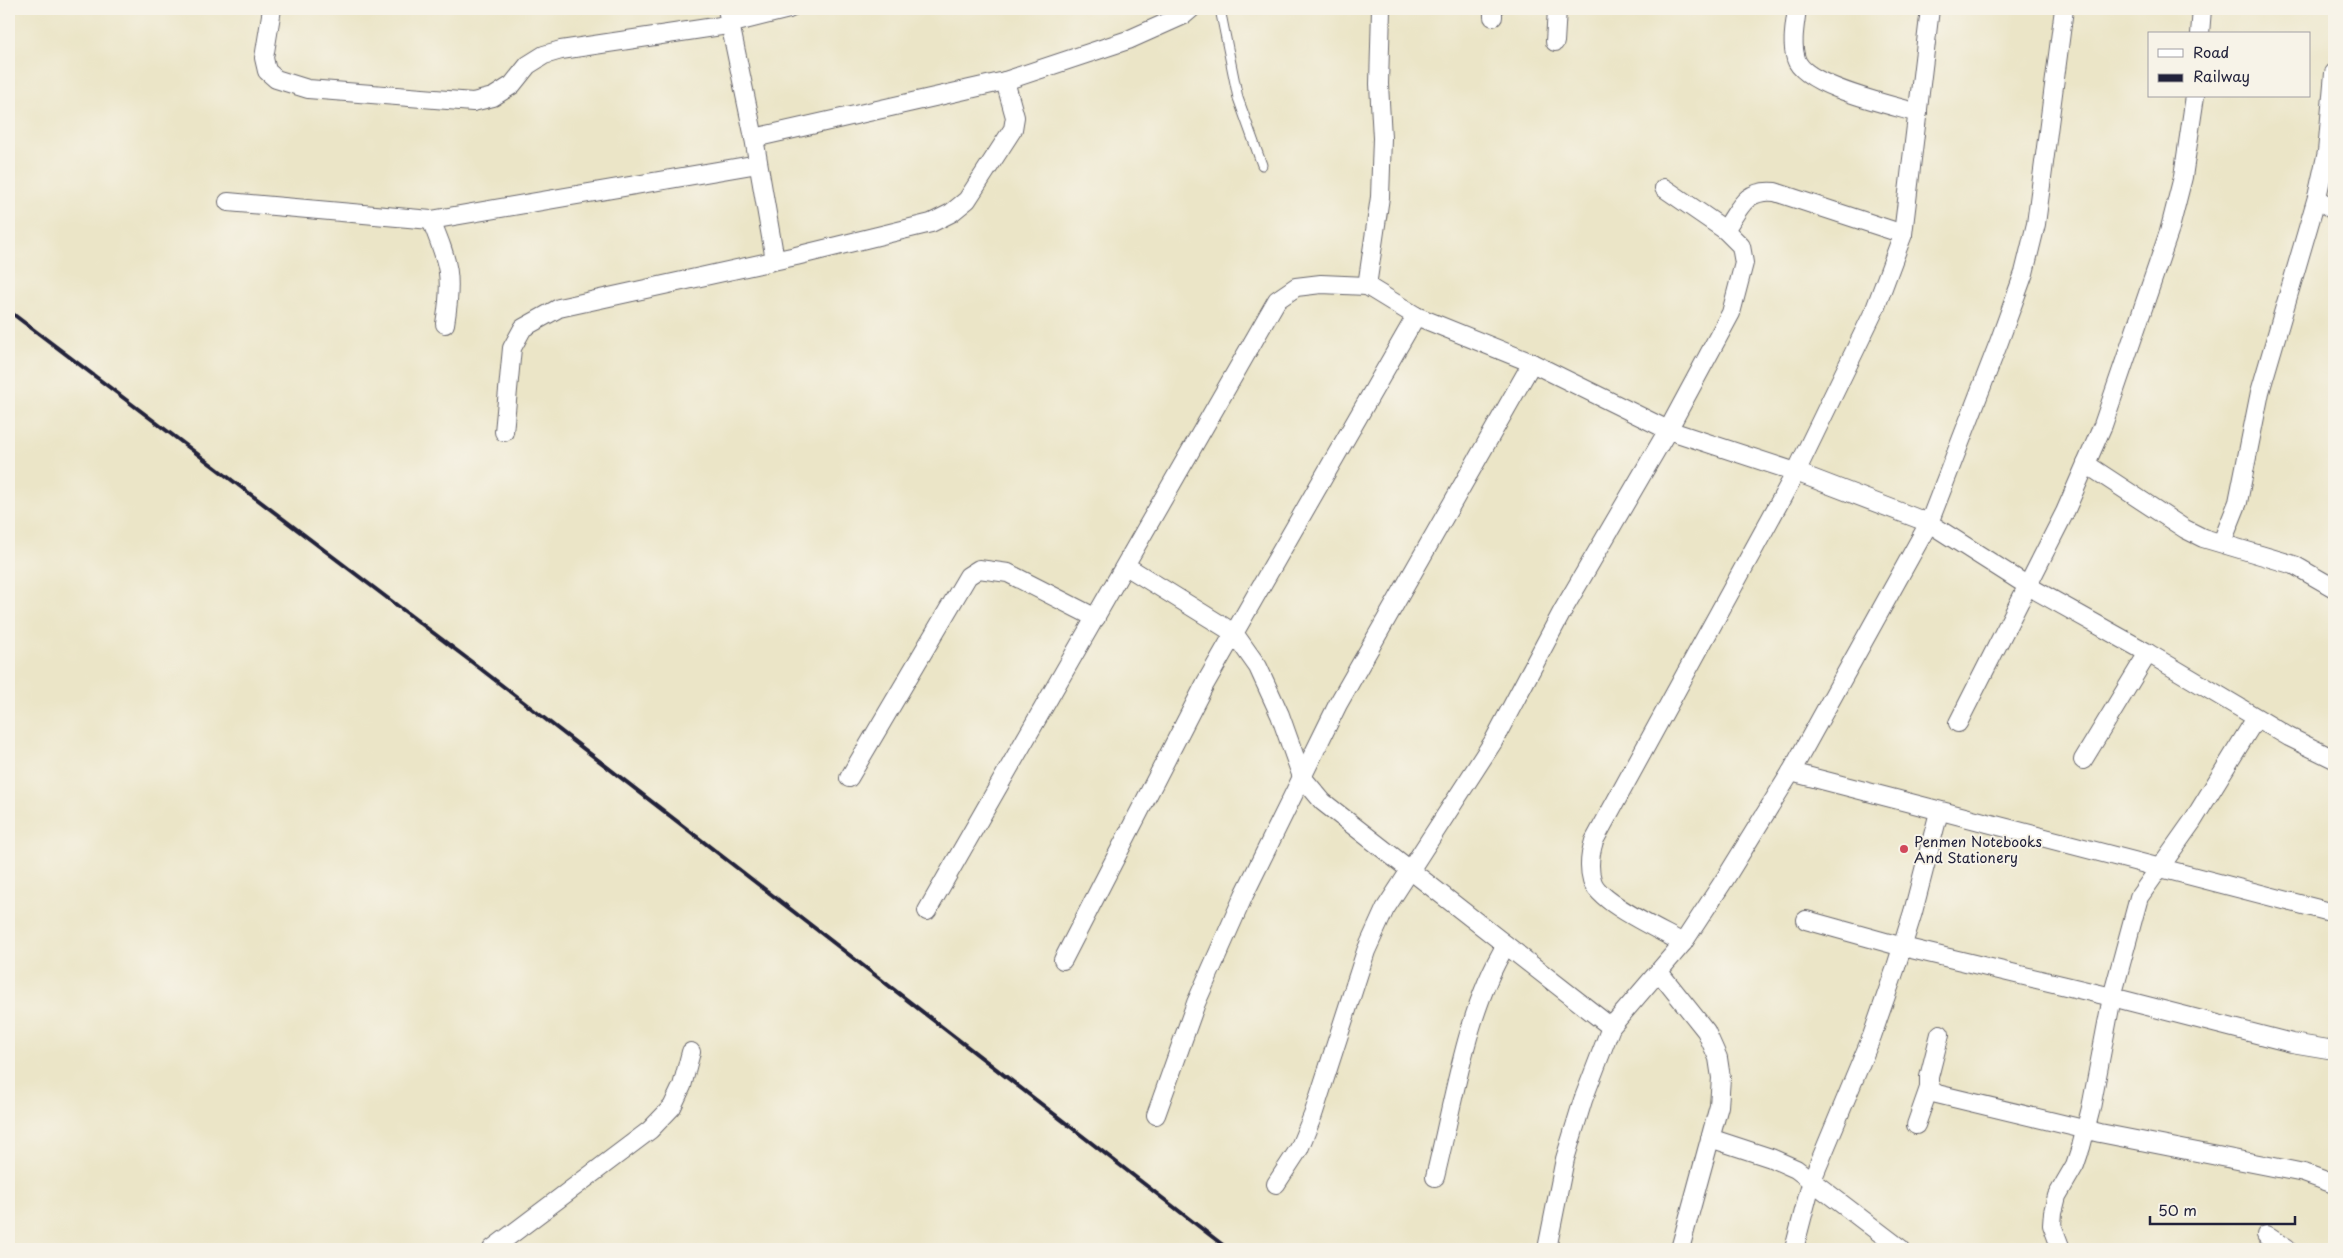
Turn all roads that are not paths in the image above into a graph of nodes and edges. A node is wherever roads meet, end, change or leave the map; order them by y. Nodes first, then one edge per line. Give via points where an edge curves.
1 (272, 9) edge
2 (789, 9) edge
3 (1191, 9) edge
4 (1220, 9) edge
5 (1381, 9) edge
6 (1557, 9) edge
7 (1798, 9) edge
8 (2064, 9) edge
9 (2202, 9) edge
10 (728, 16) edge
11 (1930, 16) edge
12 (2200, 32) edge
13 (1555, 42) dead end
14 (2334, 73) edge
15 (1005, 81) junction
16 (2194, 98) edge
17 (1918, 114) junction
18 (2332, 114) edge
19 (754, 138) junction
20 (758, 164) junction
21 (1262, 165) dead end
22 (1664, 188) dead end
23 (2319, 188) junction
24 (228, 202) dead end
25 (2334, 211) edge
26 (431, 220) junction
27 (1725, 230) junction
28 (1903, 234) junction
29 (775, 260) junction
30 (1367, 286) junction
31 (1416, 316) junction
32 (445, 324) dead end
33 (1532, 363) junction
34 (1668, 430) junction
35 (504, 432) dead end
36 (2086, 464) junction
37 (1796, 472) junction
38 (1929, 523) junction
39 (2222, 542) junction
40 (1126, 566) junction
41 (2028, 586) junction
42 (2334, 588) edge
43 (1096, 618) junction
44 (1234, 633) junction
45 (2148, 653) junction
46 (2256, 718) junction
47 (1958, 723) dead end
48 (2334, 759) edge
49 (2083, 760) dead end
50 (1791, 772) junction
51 (1302, 777) junction
52 (848, 778) dead end
53 (1939, 812) junction
54 (2160, 868) junction
55 (1411, 870) junction
56 (928, 911) dead end
57 (2334, 913) edge
58 (1806, 920) dead end
59 (1683, 942) junction
60 (1506, 945) junction
61 (1902, 946) junction
62 (1063, 960) dead end
63 (1659, 972) junction
64 (2112, 997) junction
65 (1611, 1027) junction
66 (1940, 1034) dead end
67 (2334, 1050) edge
68 (691, 1052) dead end
69 (1929, 1088) junction
70 (1156, 1115) dead end
71 (1916, 1125) dead end
72 (2085, 1130) junction
73 (1710, 1138) junction
74 (1435, 1177) dead end
75 (1812, 1180) junction
76 (1276, 1184) dead end
77 (2334, 1184) edge
78 (2266, 1235) dead end
79 (492, 1249) edge
80 (1546, 1249) edge
81 (1680, 1249) edge
82 (1794, 1249) edge
83 (1901, 1249) edge
84 (2061, 1249) edge
85 (2287, 1249) edge

1 - 10 street via 264,58 267,71 276,79 308,89 473,102 493,97 512,85 528,65 544,55
2 - 10 street
3 - 15 street via 1128,40
4 - 21 lane via 1238,98
5 - 30 street via 1380,197
6 - 13 street
7 - 17 street via 1793,43 1796,61 1809,75 1828,86
8 - 38 street via 2036,224 2024,273
9 - 12 street
10 - 19 street
11 - 17 street
14 - 18 street
15 - 19 street
15 - 29 street via 1015,117 1013,129 967,200 951,214 931,223
16 - 36 street via 2170,232 2103,425
17 - 28 street
18 - 23 street
19 - 20 street
20 - 26 street
20 - 29 street
22 - 27 street
23 - 25 street
23 - 39 street via 2260,392 2238,502
24 - 26 street
26 - 32 street via 447,260 450,291
27 - 28 street via 1747,197 1764,190
27 - 34 street via 1741,246 1744,263 1731,313
28 - 37 street via 1875,309
29 - 35 street via 560,308 523,328 512,348
30 - 31 street
30 - 40 street via 1321,284 1296,287 1277,300
31 - 33 street
31 - 44 street
33 - 34 street
33 - 51 street via 1338,704
34 - 37 street
34 - 55 street via 1563,610 1493,742
36 - 39 street via 2185,529
36 - 41 street
37 - 38 street
37 - 59 street via 1594,841 1589,859 1592,882 1608,901
38 - 41 street
38 - 50 street
39 - 42 street via 2294,565
40 - 43 street
40 - 44 street
41 - 45 street
41 - 47 street
43 - 52 street via 1008,573 979,568 968,576
43 - 56 street
44 - 51 street via 1258,667 1280,715
44 - 62 street via 1204,684
45 - 46 street
45 - 49 street
46 - 48 street
46 - 54 street
50 - 53 street
50 - 59 street
51 - 55 street via 1323,802
51 - 70 street via 1196,1003
53 - 54 street
53 - 61 street
54 - 57 street
54 - 64 street via 2139,897
55 - 60 street
55 - 76 street via 1386,909 1366,951 1313,1115 1299,1149
58 - 61 street
59 - 63 street
60 - 65 street
60 - 74 street via 1484,986 1473,1019
61 - 64 street
61 - 75 street via 1872,1036
63 - 65 street
63 - 73 street via 1706,1031 1718,1058 1721,1078 1719,1106
64 - 67 street via 2292,1044
64 - 72 street
65 - 80 street via 1565,1159
66 - 69 street
68 - 79 street via 682,1086 672,1107 650,1130
69 - 71 street
69 - 72 street via 1937,1094
72 - 77 street via 2304,1172
72 - 84 street via 2075,1165 2053,1212 2052,1225
73 - 75 street via 1771,1158
73 - 81 street
75 - 82 street
75 - 83 street
78 - 85 street

